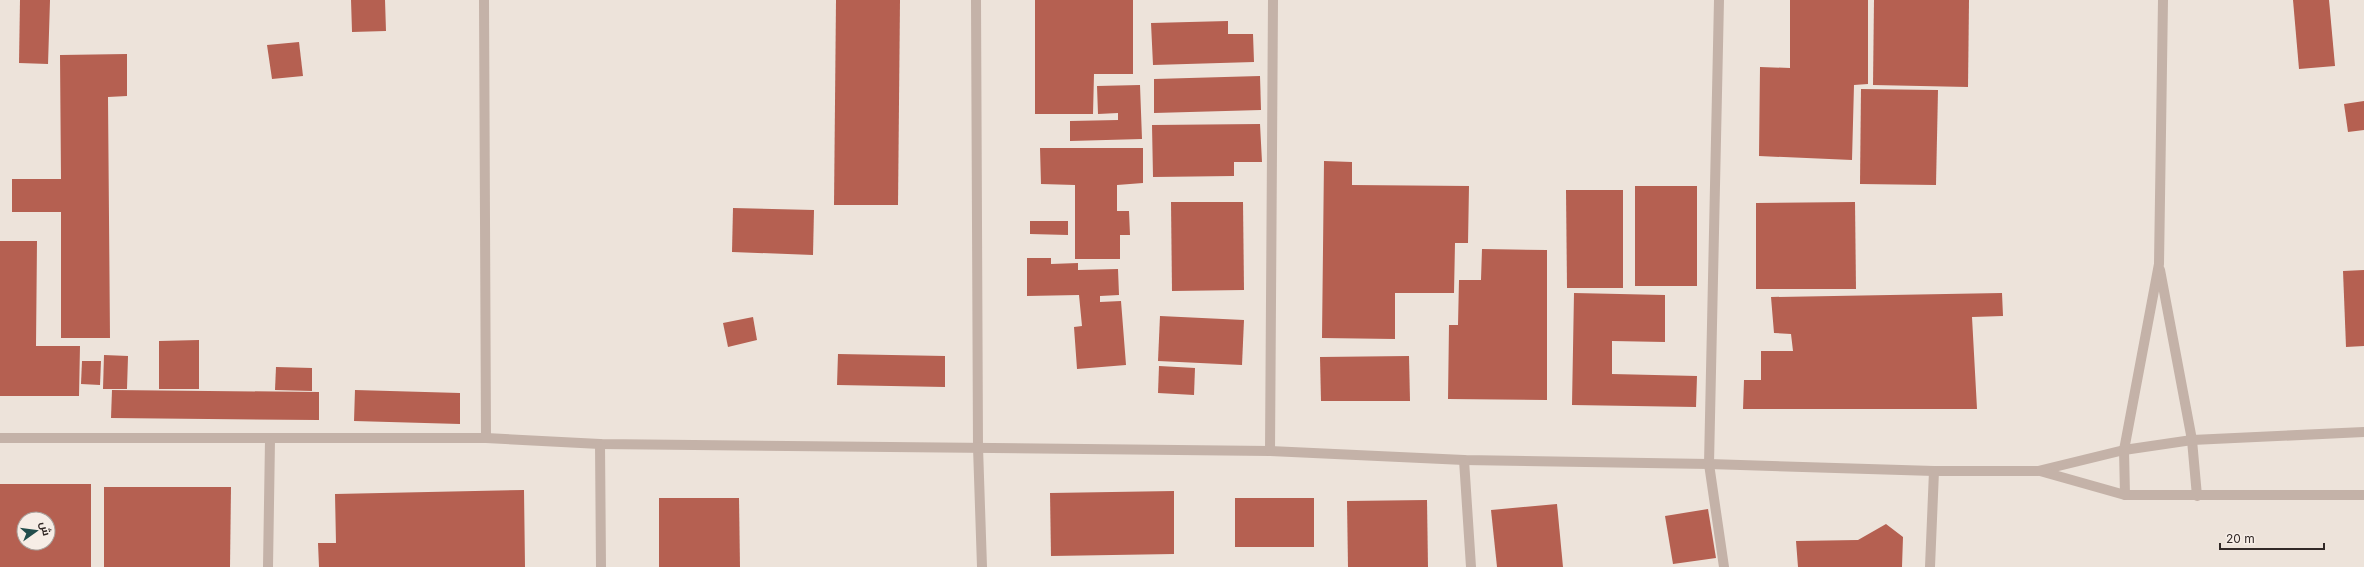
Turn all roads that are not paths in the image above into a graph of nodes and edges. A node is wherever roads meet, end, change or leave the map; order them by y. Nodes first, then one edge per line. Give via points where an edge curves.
1 (484, 0) edge
2 (976, 0) edge
3 (1273, 0) edge
4 (1719, 0) edge
5 (2163, 0) edge
6 (2159, 264) junction
7 (2364, 432) edge
8 (0, 438) edge
9 (486, 438) junction
10 (270, 440) junction
11 (2192, 440) junction
12 (600, 444) junction
13 (978, 447) junction
14 (2124, 450) junction
15 (1270, 451) junction
16 (1464, 460) junction
17 (1710, 464) junction
18 (1934, 471) junction
19 (2038, 471) junction
20 (2125, 495) junction
21 (2364, 495) edge
22 (2197, 496) junction
23 (268, 567) edge
24 (601, 567) edge
25 (982, 567) edge
26 (1471, 567) edge
27 (1724, 567) edge
28 (1930, 567) edge

1 - 9 street
2 - 13 street
3 - 15 street
4 - 17 street
5 - 6 street
6 - 11 street
6 - 14 street
7 - 11 street
8 - 10 street
9 - 10 street
9 - 12 street
10 - 23 street
11 - 14 street
11 - 22 street
12 - 13 street
12 - 24 street
13 - 15 street
13 - 25 street
14 - 19 street
14 - 20 street
15 - 16 street
16 - 17 street
16 - 26 street
17 - 18 street
17 - 27 street
18 - 19 street
18 - 28 street
19 - 20 street
20 - 22 street
21 - 22 street

